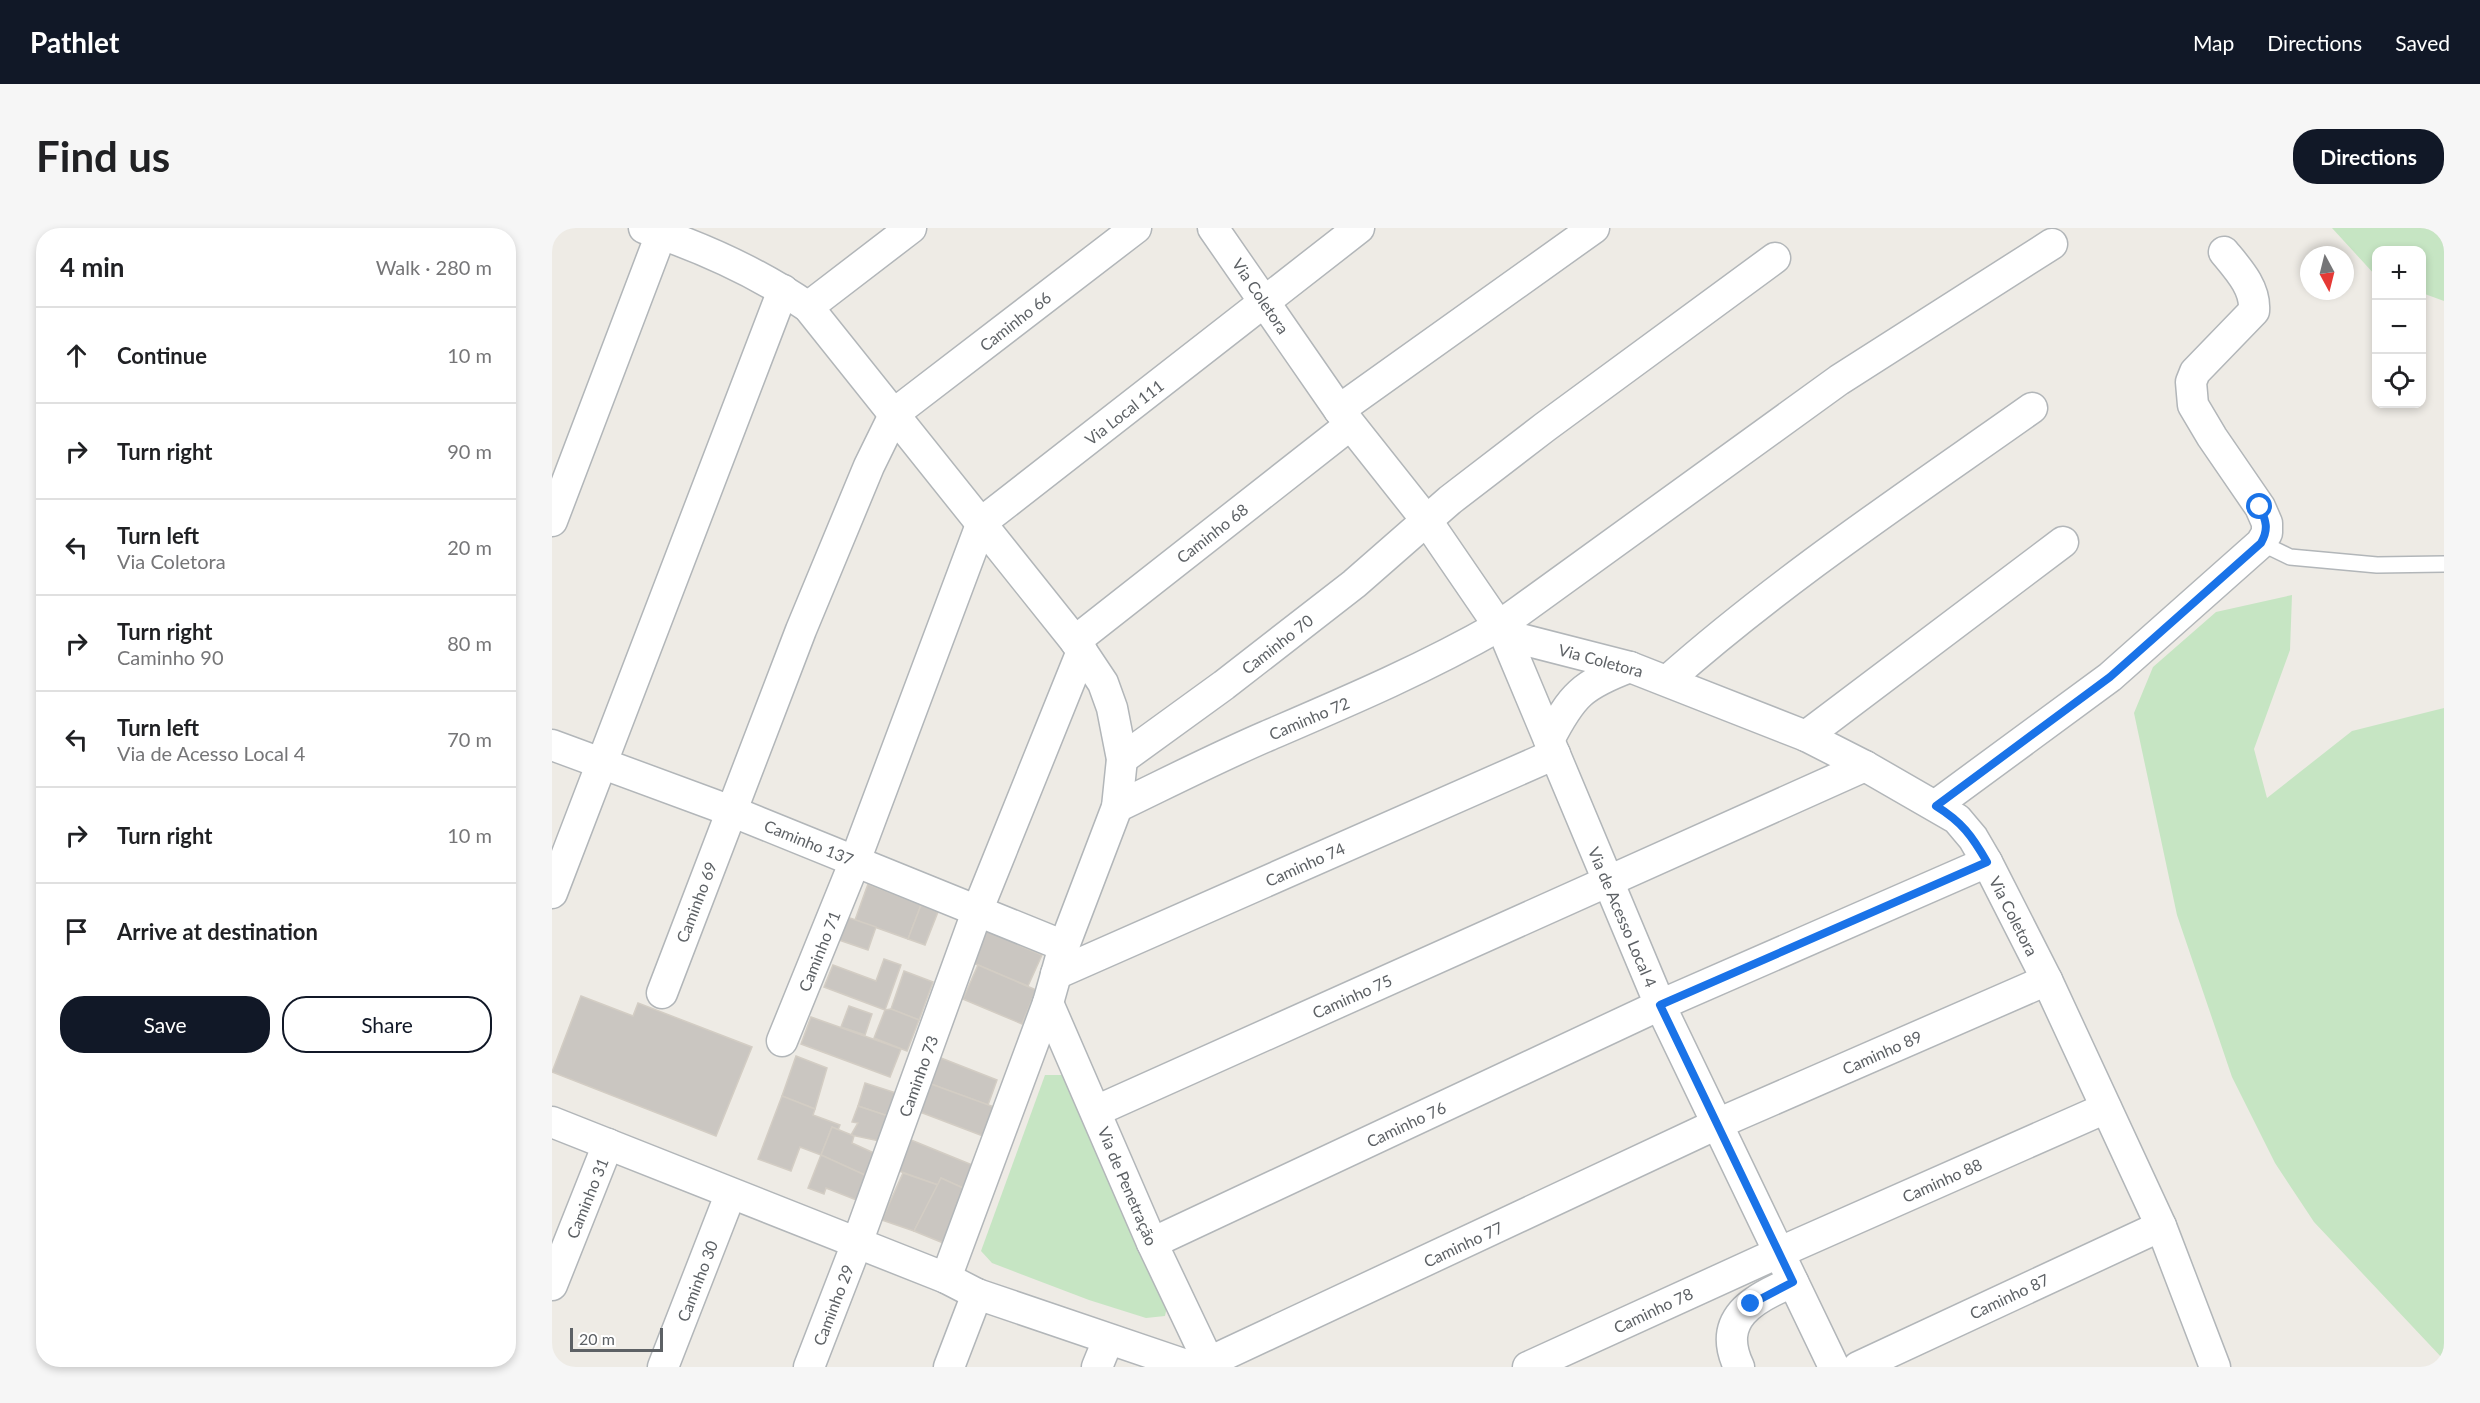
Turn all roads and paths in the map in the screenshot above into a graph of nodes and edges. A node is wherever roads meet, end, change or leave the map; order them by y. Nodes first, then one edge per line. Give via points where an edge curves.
1 (911, 228) edge
2 (1136, 228) edge
3 (1213, 228) edge
4 (1359, 228) edge
5 (1594, 228) edge
6 (652, 231) edge
7 (696, 237) edge
8 (2052, 244) dead end
9 (2224, 252) dead end
10 (1775, 258) dead end
11 (783, 290) junction
12 (1266, 301) junction
13 (808, 307) junction
14 (2032, 408) dead end
15 (894, 413) junction
16 (1344, 417) junction
17 (552, 521) edge
18 (1427, 521) junction
19 (981, 522) junction
20 (2063, 542) dead end
21 (2261, 543) junction
22 (2444, 564) edge
23 (1502, 631) junction
24 (1078, 646) junction
25 (1629, 667) junction
26 (1668, 680) junction
27 (1806, 736) junction
28 (552, 745) edge
29 (1552, 747) junction
30 (1122, 759) junction
31 (602, 762) junction
32 (1865, 766) junction
33 (1936, 806) junction
34 (1117, 807) junction
35 (731, 811) junction
36 (855, 861) junction
37 (1987, 862) junction
38 (1609, 881) junction
39 (552, 893) edge
40 (978, 909) junction
41 (1064, 946) junction
42 (1056, 974) junction
43 (2047, 980) junction
44 (662, 993) dead end
45 (1048, 1003) junction
46 (1660, 1005) junction
47 (782, 1041) dead end
48 (2106, 1108) junction
49 (1096, 1111) junction
50 (552, 1122) edge
51 (1717, 1124) junction
52 (608, 1144) junction
53 (730, 1195) junction
54 (2161, 1226) junction
55 (857, 1243) junction
56 (1152, 1243) junction
57 (1778, 1253) junction
58 (946, 1278) junction
59 (1793, 1282) junction
60 (552, 1285) edge
61 (977, 1294) junction
62 (1108, 1340) junction
63 (2207, 1364) edge
64 (1204, 1365) edge
65 (663, 1367) edge
66 (809, 1367) edge
67 (949, 1367) edge
68 (1098, 1367) edge
69 (1528, 1367) edge
70 (1739, 1367) edge
71 (1834, 1367) edge
72 (1858, 1367) edge

1 - 13 street
2 - 15 street, Caminho 66
3 - 12 street, Via Coletora
4 - 12 street, Via Local 111
5 - 16 street, Caminho 68
6 - 7 street
6 - 17 street
7 - 11 street
8 - 23 street, Caminho 72 via 1839,380
9 - 21 street via 2250,288 2254,311 2195,372 2191,393 2193,405 2212,437 2260,507 2267,523
10 - 18 street, Caminho 70 via 1545,427
11 - 13 street
11 - 31 street
12 - 16 street, Via Coletora
12 - 19 street, Via Local 111
13 - 15 street
14 - 26 street via 1859,531 1705,647
15 - 19 street
15 - 35 street, Caminho 69 via 801,630
16 - 18 street, Via Coletora
16 - 24 street, Caminho 68
18 - 23 street, Via Coletora
18 - 30 street, Caminho 70 via 1354,584
19 - 24 street
19 - 36 street, Caminho 71
20 - 27 street
21 - 22 lane via 2290,557 2377,565
21 - 33 street via 2110,677
23 - 25 street, Via Coletora
23 - 29 street, Via de Acesso Local 4
23 - 34 street, Caminho 72
24 - 30 street via 1103,683
24 - 40 street, Caminho 73
25 - 26 street, Via Coletora
25 - 29 street via 1579,693 1565,710
26 - 27 street, Via Coletora
27 - 32 street, Via Coletora
28 - 31 street, Caminho 137
29 - 38 street, Via de Acesso Local 4
29 - 42 street, Caminho 74
30 - 34 street
31 - 35 street, Caminho 137
31 - 39 street
32 - 33 street, Via Coletora
32 - 38 street, Caminho 75
33 - 37 street, Via Coletora via 1957,819
34 - 41 street
35 - 36 street, Caminho 137
35 - 44 street, Caminho 69
36 - 40 street, Caminho 137
36 - 47 street, Caminho 71
37 - 43 street, Via Coletora
37 - 46 street, Caminho 76
38 - 46 street, Via de Acesso Local 4
38 - 49 street, Caminho 75
40 - 41 street, Caminho 137
40 - 55 street, Caminho 73
41 - 42 street
42 - 45 street
43 - 48 street, Via Coletora
43 - 51 street, Caminho 89
45 - 49 street, Via de Penetração
45 - 58 street
46 - 51 street, Via de Acesso Local 4
46 - 56 street, Caminho 76
48 - 54 street, Via Coletora
48 - 57 street, Caminho 88
49 - 56 street, Via de Penetração
50 - 52 street
51 - 57 street, Via de Acesso Local 4
51 - 64 street, Caminho 77
52 - 53 street
52 - 60 street, Caminho 31
53 - 55 street
53 - 65 street, Caminho 30
54 - 63 street, Via Coletora
54 - 72 street, Caminho 87
55 - 58 street
55 - 66 street, Caminho 29
56 - 64 street, Via de Penetração
57 - 59 street, Via de Acesso Local 4
57 - 69 street, Caminho 78
58 - 61 street
59 - 70 street via 1751,1304 1735,1322 1730,1344
59 - 71 street, Via de Acesso Local 4
61 - 62 street
61 - 67 street
62 - 64 street
62 - 68 street

